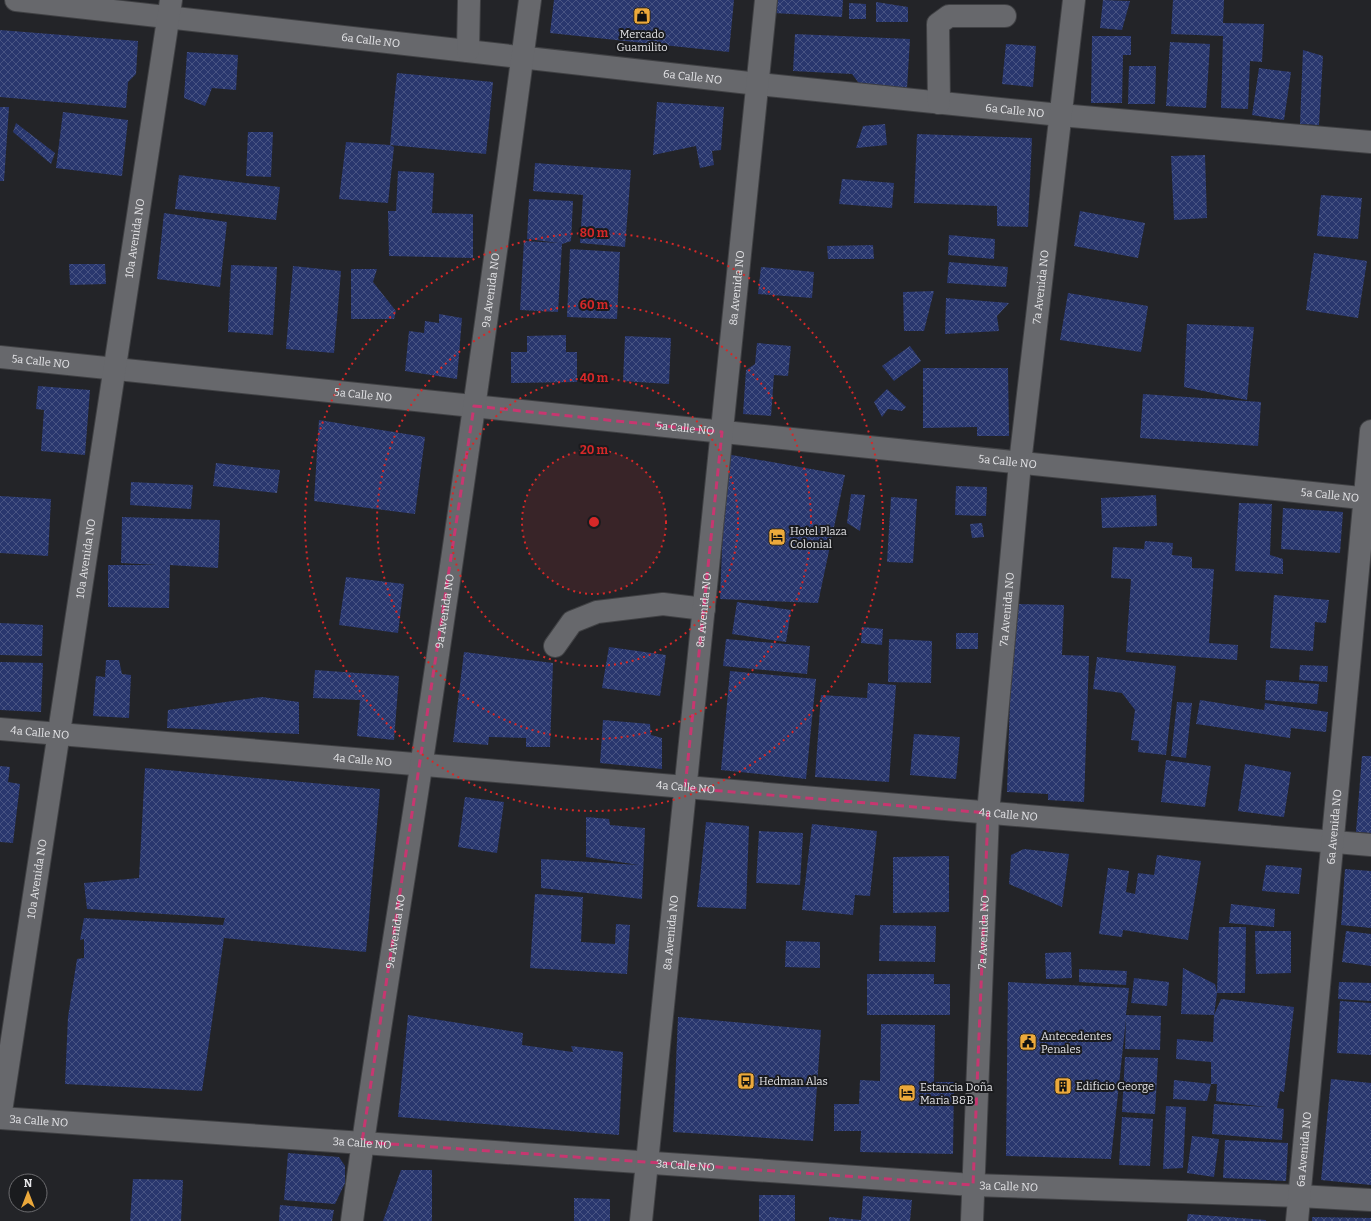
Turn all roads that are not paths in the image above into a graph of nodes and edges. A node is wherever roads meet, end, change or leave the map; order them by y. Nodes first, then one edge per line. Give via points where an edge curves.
1 (16, 0) edge
2 (469, 0) edge
3 (530, 0) edge
4 (766, 0) edge
5 (1074, 0) edge
6 (170, 8) edge
7 (1005, 16) dead end
8 (468, 51) junction
9 (522, 57) junction
10 (758, 84) junction
11 (939, 103) junction
12 (1060, 115) junction
13 (1371, 142) edge
14 (0, 357) edge
15 (115, 369) junction
16 (474, 406) junction
17 (722, 432) junction
18 (1371, 432) edge
19 (1020, 463) junction
20 (1368, 499) edge
21 (704, 609) junction
22 (555, 646) dead end
23 (0, 730) edge
24 (58, 734) junction
25 (422, 765) junction
26 (685, 788) junction
27 (988, 813) junction
28 (1332, 842) junction
29 (1371, 846) edge
30 (0, 1118) edge
31 (362, 1142) junction
32 (647, 1162) junction
33 (973, 1185) junction
34 (1299, 1196) junction
35 (1371, 1200) edge
36 (352, 1221) edge
37 (641, 1221) edge
38 (972, 1221) edge
39 (1297, 1221) edge

1 - 6 street, 6a Calle NO
2 - 8 street
3 - 9 street, 9a Avenida NO
4 - 10 street, 8a Avenida NO
5 - 12 street, 7a Avenida NO
6 - 8 street, 6a Calle NO
6 - 15 street, 10a Avenida NO
7 - 11 street via 949,16 938,24
8 - 9 street, 6a Calle NO
9 - 10 street, 6a Calle NO
9 - 16 street, 9a Avenida NO
10 - 11 street, 6a Calle NO
10 - 17 street, 8a Avenida NO
11 - 12 street, 6a Calle NO
12 - 13 street, 6a Calle NO
12 - 19 street, 7a Avenida NO
14 - 15 street, 5a Calle NO
15 - 16 street, 5a Calle NO
15 - 24 street, 10a Avenida NO
16 - 17 street, 5a Calle NO
16 - 25 street, 9a Avenida NO
17 - 19 street, 5a Calle NO
17 - 21 street, 8a Avenida NO
18 - 20 street, 6a Avenida NO
19 - 20 street, 5a Calle NO
19 - 27 street, 7a Avenida NO
20 - 28 street, 6a Avenida NO
21 - 22 street via 663,604 597,612 572,622
21 - 26 street, 8a Avenida NO
23 - 24 street, 4a Calle NO
24 - 25 street, 4a Calle NO
24 - 30 street, 10a Avenida NO
25 - 26 street, 4a Calle NO
25 - 31 street, 9a Avenida NO
26 - 27 street, 4a Calle NO
26 - 32 street, 8a Avenida NO
27 - 28 street, 4a Calle NO
27 - 33 street, 7a Avenida NO
28 - 29 street, 4a Calle NO
28 - 34 street, 6a Avenida NO
30 - 31 street, 3a Calle NO
31 - 32 street, 3a Calle NO
31 - 36 street, 9a Avenida NO
32 - 33 street, 3a Calle NO
32 - 37 street, 8a Avenida NO
33 - 34 street, 3a Calle NO
33 - 38 street, 7a Avenida NO
34 - 35 street, 3a Calle NO
34 - 39 street, 6a Avenida NO

